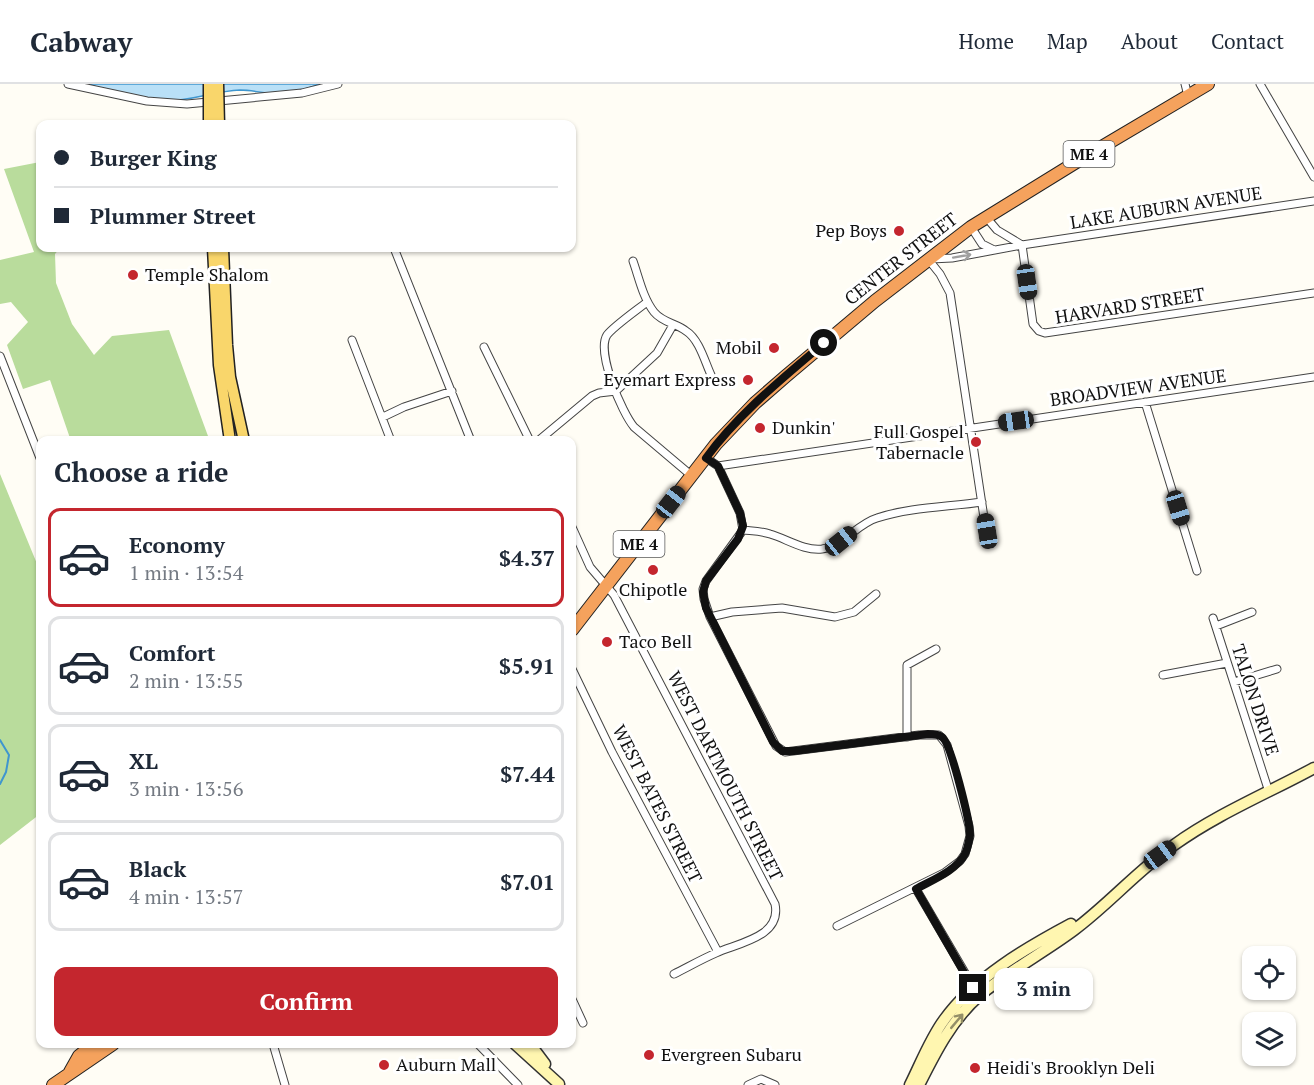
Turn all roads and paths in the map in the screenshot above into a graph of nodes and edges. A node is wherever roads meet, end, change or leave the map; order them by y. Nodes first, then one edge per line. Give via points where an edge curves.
1 (68, 84) edge
2 (209, 84) edge
3 (218, 84) edge
4 (338, 84) edge
5 (1208, 84) edge
6 (1260, 84) edge
7 (1187, 90) edge
8 (209, 120) edge
9 (219, 120) edge
10 (1314, 177) edge
11 (1314, 201) edge
12 (986, 217) junction
13 (971, 227) junction
14 (1022, 245) junction
15 (996, 250) junction
16 (213, 252) edge
17 (223, 252) edge
18 (396, 252) edge
19 (928, 259) junction
20 (633, 261) dead end
21 (1314, 293) edge
22 (647, 302) junction
23 (673, 325) junction
24 (352, 340) dead end
25 (484, 347) dead end
26 (0, 356) edge
27 (711, 375) dead end
28 (230, 377) junction
29 (1314, 377) edge
30 (452, 391) junction
31 (616, 391) junction
32 (1145, 402) junction
33 (383, 417) junction
34 (971, 428) junction
35 (229, 436) edge
36 (237, 436) edge
37 (243, 436) edge
38 (389, 436) edge
39 (469, 436) edge
40 (528, 436) edge
41 (544, 436) edge
42 (36, 448) edge
43 (706, 458) junction
44 (718, 466) junction
45 (692, 476) junction
46 (982, 502) junction
47 (743, 530) junction
48 (576, 536) edge
49 (988, 544) dead end
50 (1197, 571) dead end
51 (606, 586) junction
52 (876, 594) dead end
53 (1252, 612) dead end
54 (710, 617) junction
55 (1213, 618) dead end
56 (576, 625) edge
57 (1216, 626) junction
58 (936, 649) dead end
59 (1227, 663) junction
60 (1277, 669) dead end
61 (1163, 675) dead end
62 (576, 677) edge
63 (1234, 682) junction
64 (907, 737) junction
65 (1314, 768) edge
66 (1269, 792) junction
67 (916, 889) junction
68 (837, 926) dead end
69 (718, 952) junction
70 (674, 974) dead end
71 (976, 992) junction
72 (576, 1008) edge
73 (583, 1023) dead end
74 (89, 1048) edge
75 (107, 1048) edge
76 (274, 1048) edge
77 (482, 1048) edge
78 (520, 1048) edge
79 (525, 1048) edge
80 (533, 1048) edge
81 (927, 1050) junction
82 (70, 1073) junction
83 (560, 1084) edge
84 (53, 1085) edge
85 (285, 1085) edge
86 (518, 1085) edge
87 (748, 1085) edge
88 (775, 1085) edge
89 (905, 1085) edge
90 (910, 1085) edge
91 (919, 1085) edge

1 - 4 street via 176,104 302,93
2 - 8 main road, bridge
3 - 9 main road, bridge
5 - 7 highway, CENTER STREET / ME 4
6 - 10 street
7 - 12 highway, CENTER STREET / ME 4
11 - 14 street, LAKE AUBURN AVENUE
12 - 13 highway, CENTER STREET / ME 4
12 - 14 street via 997,231
13 - 15 street via 982,244
13 - 19 highway, CENTER STREET / ME 4
14 - 15 street, LAKE AUBURN AVENUE
14 - 21 street, HARVARD STREET via 1033,324 1045,333
19 -> 15 street, LAKE AUBURN AVENUE
16 - 35 main road via 219,365
17 - 28 main road
18 - 30 street
19 - 34 street via 950,293
19 - 43 highway, CENTER STREET / ME 4 via 786,375
20 - 22 street
22 - 23 street via 661,319
22 - 31 street via 608,335 603,346
23 - 27 street via 695,340
23 - 31 street via 657,352
24 - 33 street
25 - 40 street
26 - 42 street
28 - 36 main road
28 - 37 main road
29 - 32 street, BROADVIEW AVENUE
30 - 33 street
30 - 39 street
31 - 41 street via 592,396
31 - 45 street via 634,428
32 - 34 street, BROADVIEW AVENUE
32 - 50 street
33 - 38 street
34 - 44 street, BROADVIEW AVENUE
34 - 46 street
43 - 44 street
43 - 45 highway, CENTER STREET / ME 4
44 - 47 street via 740,513
45 - 51 highway, CENTER STREET / ME 4
46 - 47 street via 879,517 823,549 801,546 765,532
46 - 49 street
47 - 54 street via 704,587
48 - 51 street, WEST DARTMOUTH STREET via 590,567
51 - 56 highway, CENTER STREET / ME 4
51 - 69 street, WEST DARTMOUTH STREET via 776,911 768,929
52 - 54 street via 854,612 835,617 782,608
53 - 57 street
54 - 64 street via 773,742 782,751
55 - 57 street, TALON DRIVE
57 - 59 street, TALON DRIVE
58 - 64 street via 907,665
59 - 61 street
59 - 63 street, TALON DRIVE
60 - 63 street
62 - 69 street, WEST BATES STREET
63 - 66 street, TALON DRIVE
64 - 67 street via 942,737 969,826 968,846 960,861
65 - 66 main road
66 - 71 main road via 1177,843 1093,913 1026,951
67 - 68 street
67 - 71 street
69 - 70 street
71 - 81 main road via 943,1021
91 -> 71 main road via 944,1037
72 - 73 street
74 - 82 highway
75 - 82 highway
76 - 85 street
77 - 86 street
78 - 83 main road
79 - 83 main road
80 - 83 main road
81 - 89 main road via 919,1056
81 - 90 main road
82 - 84 highway
87 - 88 street via 761,1079

